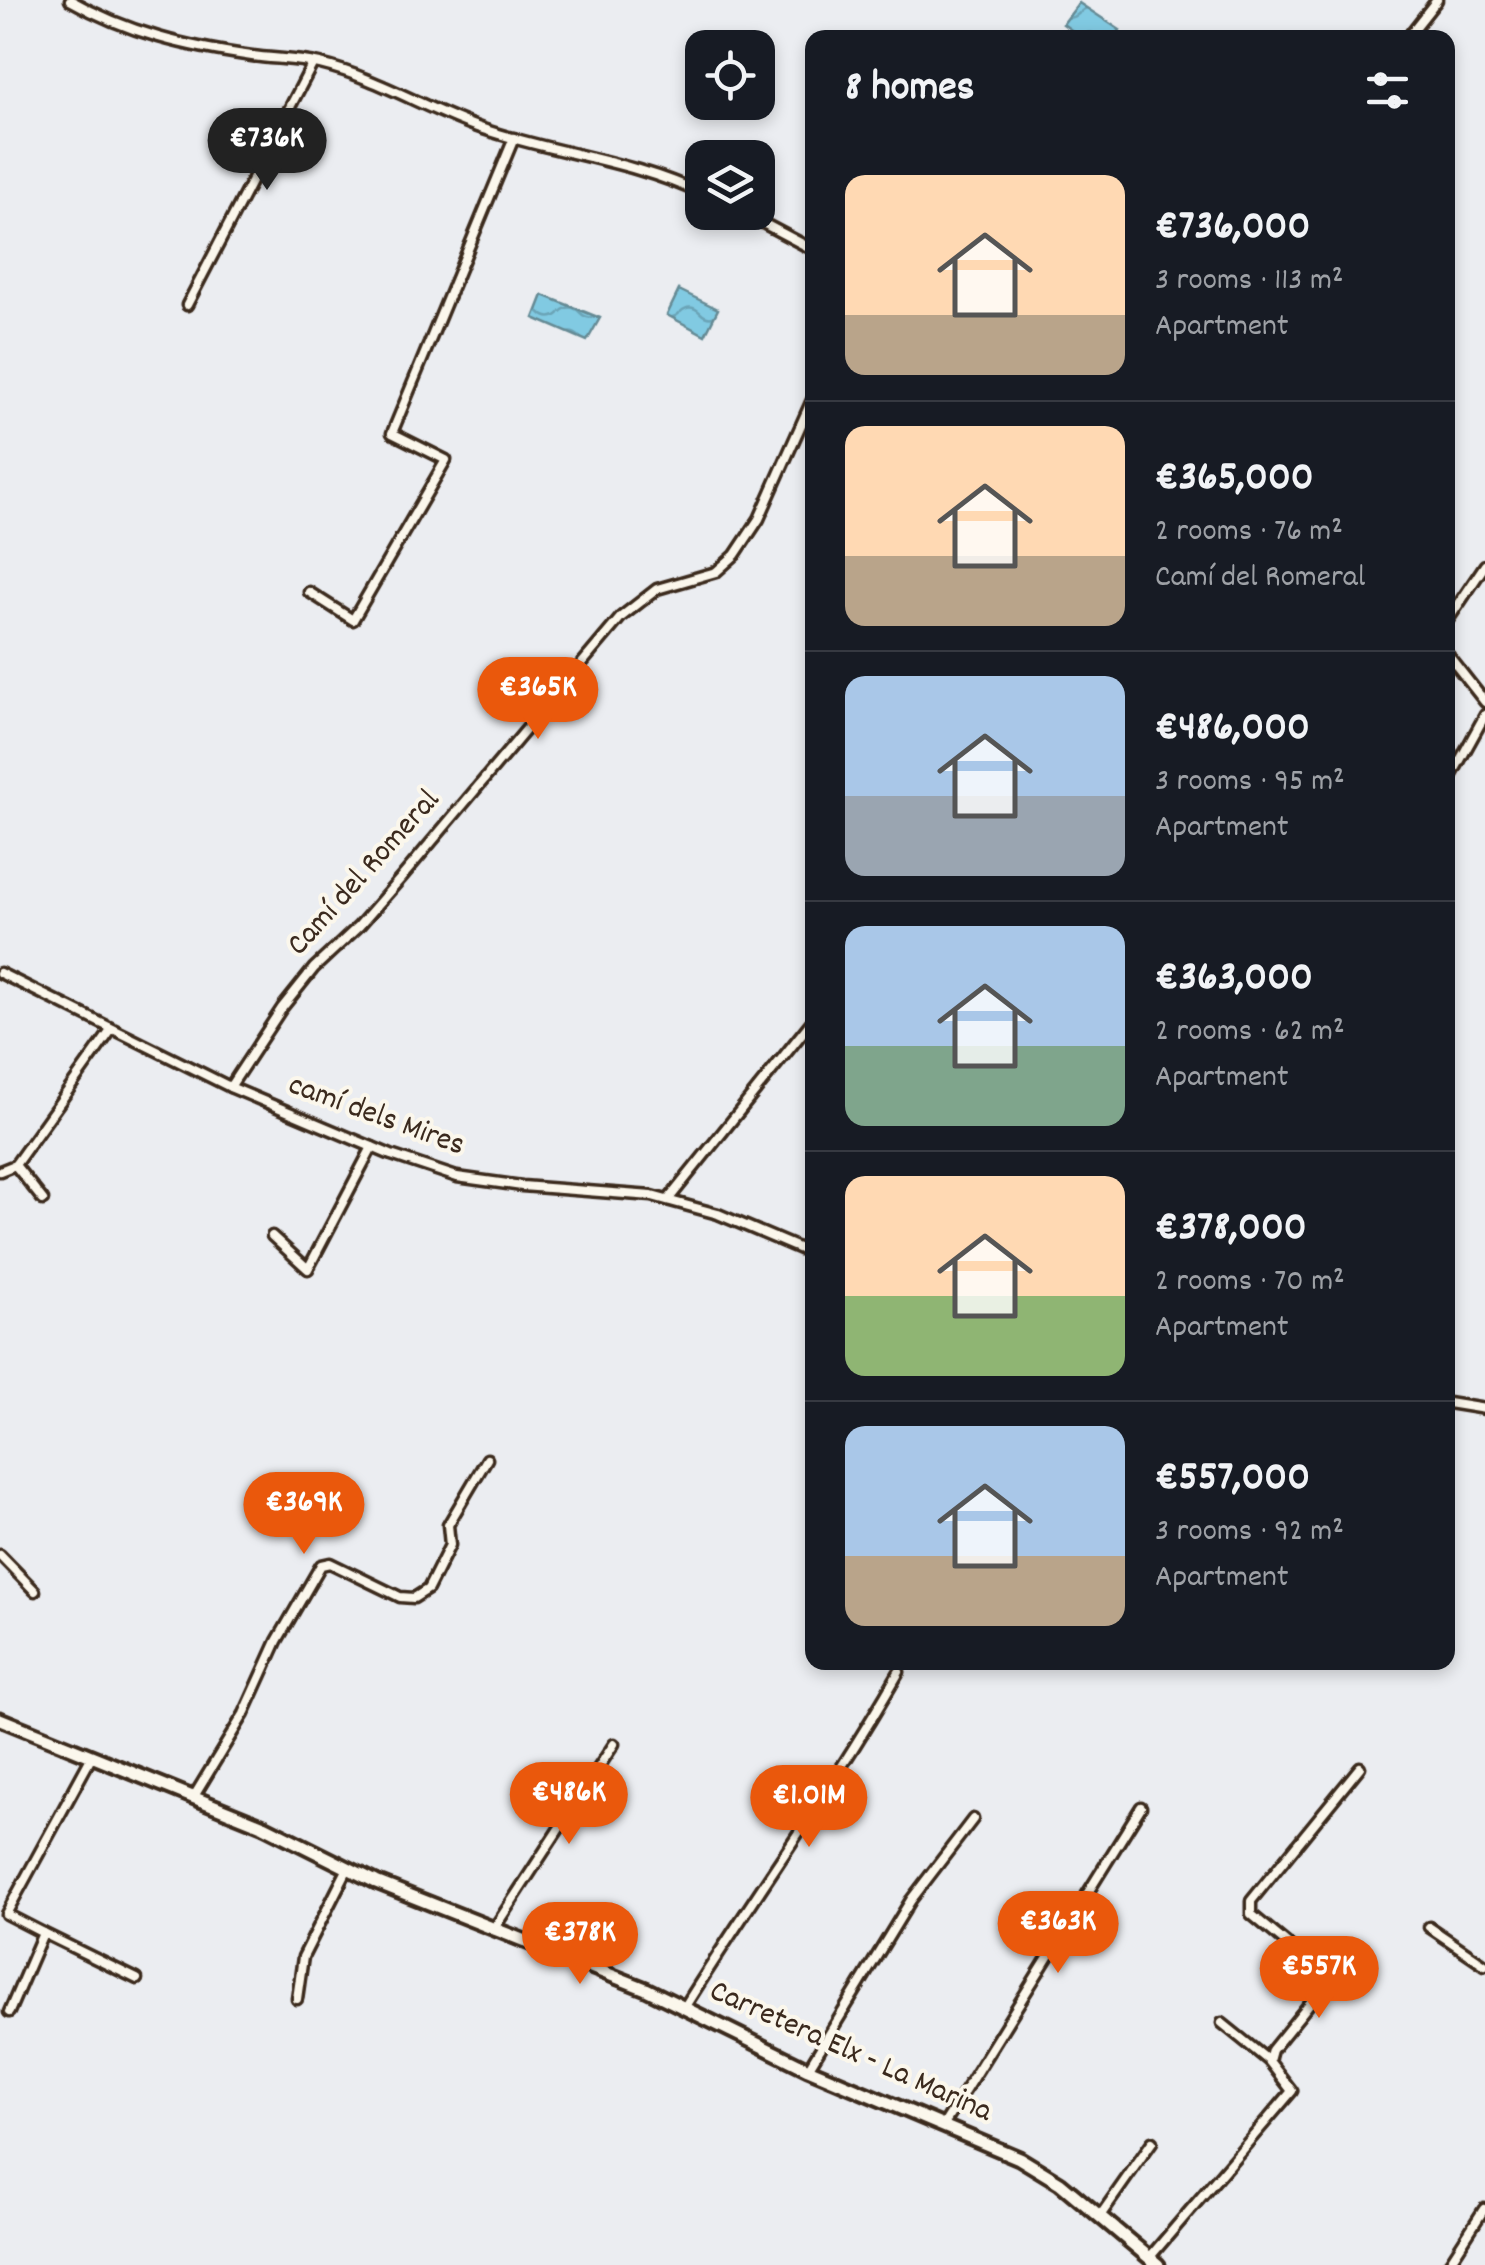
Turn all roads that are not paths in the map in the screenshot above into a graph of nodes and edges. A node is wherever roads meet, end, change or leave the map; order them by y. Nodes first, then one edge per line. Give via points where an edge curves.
1 (1437, 0) edge
2 (75, 1) edge
3 (1413, 30) edge
4 (313, 63) junction
5 (514, 138) junction
6 (685, 188) edge
7 (775, 230) edge
8 (805, 246) edge
9 (186, 305) dead end
10 (805, 416) edge
11 (1485, 566) edge
12 (309, 592) dead end
13 (1455, 610) edge
14 (1455, 665) edge
15 (1485, 702) edge
16 (1485, 715) edge
17 (1455, 769) edge
18 (0, 973) edge
19 (112, 1029) junction
20 (805, 1030) edge
21 (230, 1086) junction
22 (372, 1147) junction
23 (15, 1165) junction
24 (0, 1171) edge
25 (44, 1200) dead end
26 (668, 1200) junction
27 (272, 1236) dead end
28 (805, 1251) edge
29 (1455, 1404) edge
30 (1485, 1408) edge
31 (487, 1459) dead end
32 (0, 1556) edge
33 (36, 1591) dead end
34 (899, 1672) dead end
35 (0, 1719) edge
36 (614, 1744) dead end
37 (91, 1758) junction
38 (1360, 1767) dead end
39 (193, 1798) junction
40 (1141, 1806) dead end
41 (973, 1819) dead end
42 (348, 1868) junction
43 (1429, 1926) dead end
44 (493, 1930) junction
45 (43, 1932) junction
46 (1485, 1965) edge
47 (137, 1979) dead end
48 (297, 1999) dead end
49 (684, 2008) junction
50 (9, 2012) dead end
51 (1222, 2023) dead end
52 (1269, 2060) junction
53 (808, 2069) junction
54 (944, 2126) junction
55 (1152, 2142) dead end
56 (1484, 2209) edge
57 (1100, 2216) junction
58 (1154, 2261) edge
59 (1448, 2265) edge

1 - 3 street
2 - 4 street via 116,23 202,49
4 - 5 street
4 - 9 street
5 - 6 street via 612,160
5 - 12 street via 392,433 446,460 354,620
7 - 8 street
10 - 21 street, Camí del Romeral via 759,519 735,555 716,572 657,589 622,617 391,890 314,968
11 - 13 street
14 - 15 street
16 - 17 street
18 - 19 street, camí dels Mires
19 - 21 street, camí dels Mires
19 - 23 street
20 - 26 street
21 - 22 street, camí dels Mires
22 - 26 street, camí dels Mires via 457,1177
22 - 27 street via 308,1269
23 - 24 street
23 - 25 street
26 - 28 street, camí dels Mires
29 - 30 street
31 - 39 street via 448,1525 450,1545 428,1589 414,1598 320,1565
32 - 33 street
34 - 49 street
35 - 37 main road, Carretera Elx - La Marina
36 - 44 street
37 - 39 main road, Carretera Elx - La Marina
37 - 45 street via 6,1914
38 - 52 street via 1251,1902 1251,1914 1325,1976
39 - 42 main road, Carretera Elx - La Marina
40 - 54 street
41 - 53 street via 910,1900
42 - 44 main road, Carretera Elx - La Marina
42 - 48 street via 303,1957
43 - 46 street
44 - 49 main road, Carretera Elx - La Marina
45 - 47 street
45 - 50 street
49 - 53 main road, Carretera Elx - La Marina
51 - 52 street
52 - 58 street via 1292,2091
53 - 54 main road, Carretera Elx - La Marina
54 - 57 main road, Carretera Elx - La Marina via 1018,2158
55 - 57 street
56 - 59 street
57 - 58 main road, Carretera Elx - La Marina

